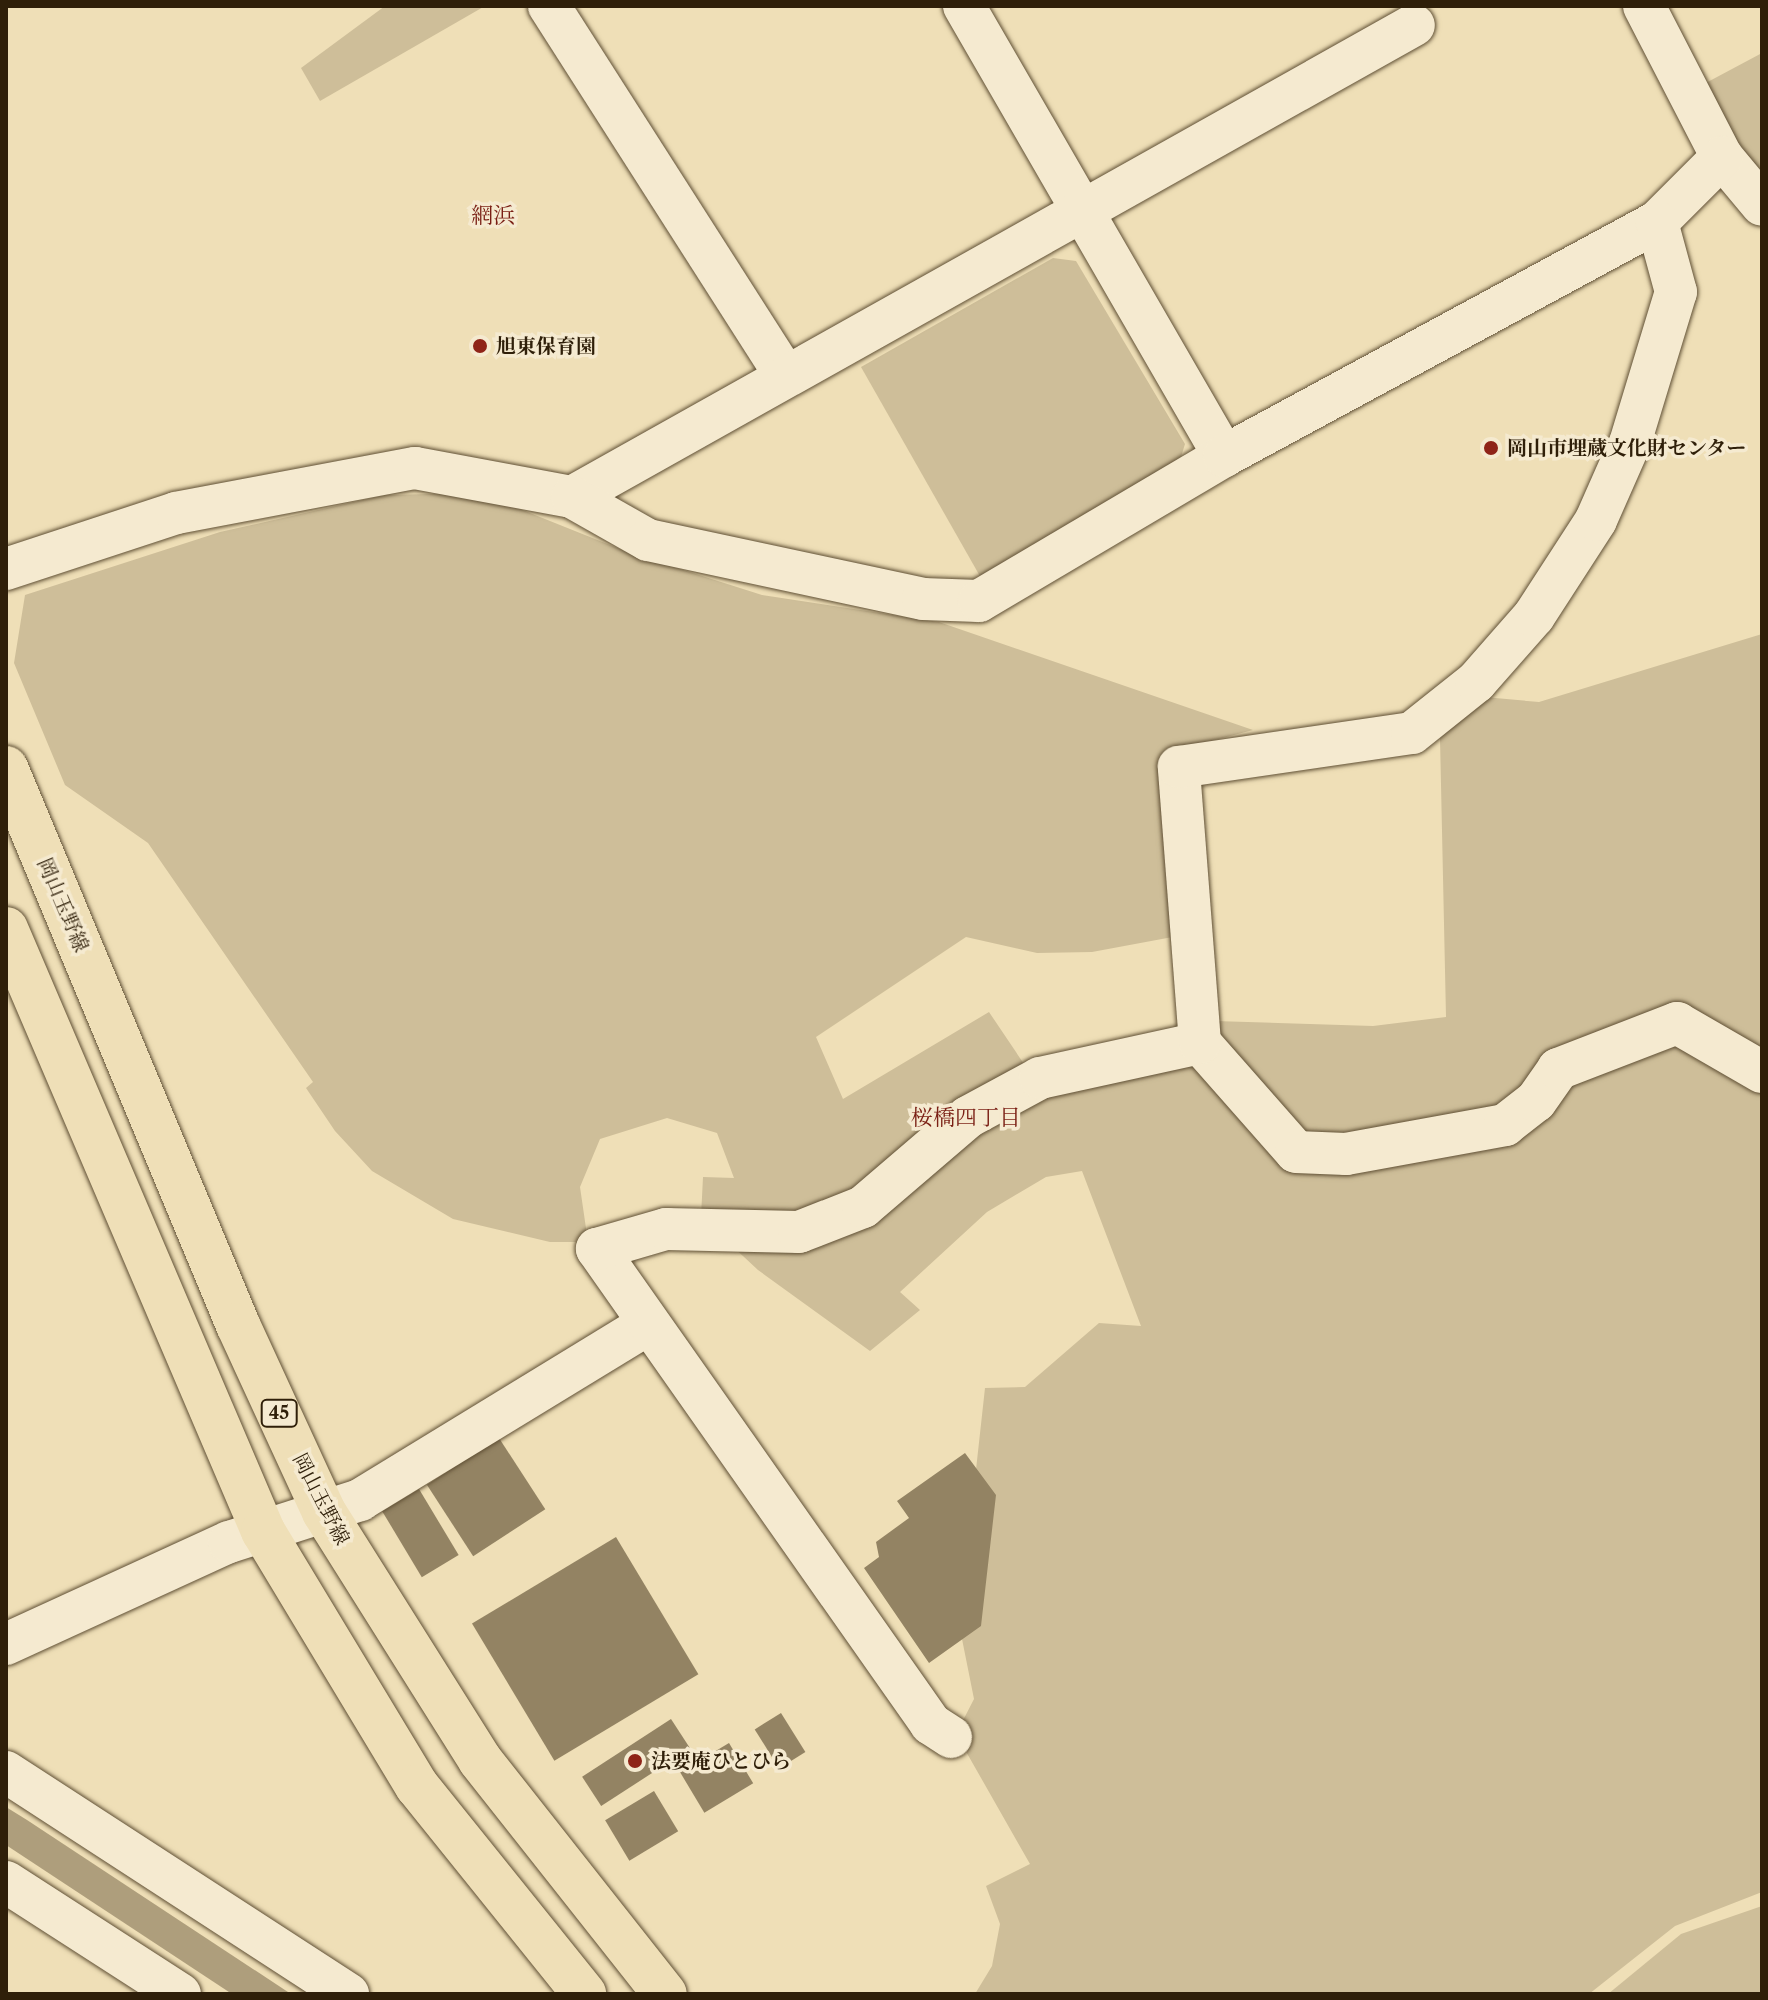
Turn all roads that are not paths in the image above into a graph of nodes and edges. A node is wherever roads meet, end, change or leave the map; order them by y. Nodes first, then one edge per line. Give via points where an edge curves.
1 (549, 6) edge
2 (964, 6) edge
3 (1644, 6) edge
4 (1414, 25) dead end
5 (1722, 157) junction
6 (1762, 205) edge
7 (1082, 211) junction
8 (1657, 222) junction
9 (786, 376) junction
10 (1224, 456) junction
11 (572, 497) junction
12 (6, 569) edge
13 (6, 768) edge
14 (6, 929) edge
15 (1200, 1043) junction
16 (1762, 1072) edge
17 (645, 1326) junction
18 (324, 1512) junction
19 (263, 1531) junction
20 (6, 1644) edge
21 (951, 1737) dead end
22 (6, 1772) edge
23 (6, 1882) edge
24 (180, 1994) edge
25 (348, 1994) edge
26 (584, 1994) edge
27 (665, 1994) edge

1 - 9 street
2 - 7 street
3 - 5 street
4 - 7 street
5 - 6 street
5 - 8 street
7 - 9 street
7 - 10 street
8 - 10 street
8 - 15 street via 1676,292 1630,443 1596,520 1525,627 1476,682 1412,733 1179,767
9 - 11 street
10 - 11 street via 979,601 923,599 648,540
11 - 12 street via 415,468 176,513
13 - 18 main road, 岡山玉野線 / 45 via 238,1325
14 - 19 main road
15 - 16 street via 1296,1152 1321,1153 1505,1125 1536,1101 1558,1069 1677,1023
15 - 17 street via 1040,1078 968,1117 863,1207 799,1232 666,1229 597,1249
17 - 18 street via 360,1500
17 - 21 street via 931,1724
18 - 19 street
18 - 27 main road, 岡山玉野線 / 45 via 480,1760
19 - 20 street
19 - 26 main road via 417,1786
22 - 25 street
23 - 24 street

